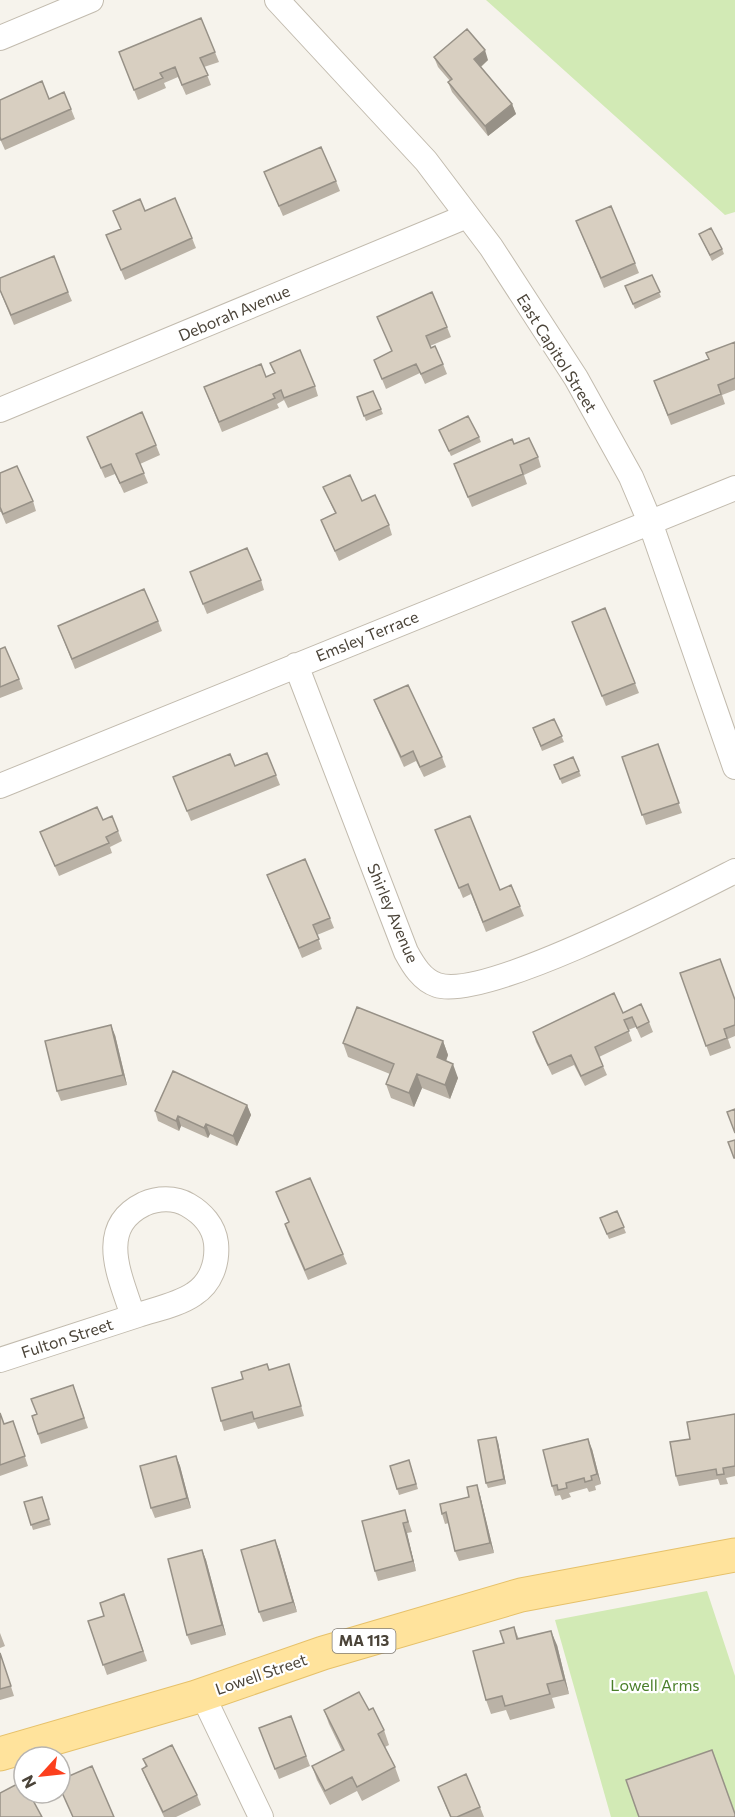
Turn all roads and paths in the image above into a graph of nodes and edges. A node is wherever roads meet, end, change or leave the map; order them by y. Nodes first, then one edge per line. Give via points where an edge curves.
1 (91, 0) edge
2 (276, 0) edge
3 (0, 38) edge
4 (467, 216) junction
5 (0, 410) edge
6 (735, 488) edge
7 (650, 522) junction
8 (296, 665) junction
9 (735, 767) edge
10 (0, 786) edge
11 (735, 871) edge
12 (133, 1316) junction
13 (0, 1360) edge
14 (735, 1555) edge
15 (202, 1694) junction
16 (0, 1754) edge
17 (261, 1817) edge

1 - 3 street
2 - 4 street, East Capitol Street via 426,161
4 - 5 street, Deborah Avenue
4 - 7 street, East Capitol Street via 576,378 631,477
6 - 7 street, Emsley Terrace
7 - 8 street, Emsley Terrace
7 - 9 street, East Capitol Street
8 - 10 street, Emsley Terrace
8 - 11 street, Shirley Avenue via 406,952 422,976 436,985 454,987 490,981 585,944
12 - 12 street, Fulton Street via 194,1294 214,1269 217,1253 209,1222 184,1202 152,1201 135,1209 123,1221 115,1238 114,1256
12 - 13 street, Fulton Street
14 - 15 main road, Lowell Street / MA 113 via 521,1595 323,1653
15 - 16 main road, Lowell Street / MA 113
15 - 17 street

